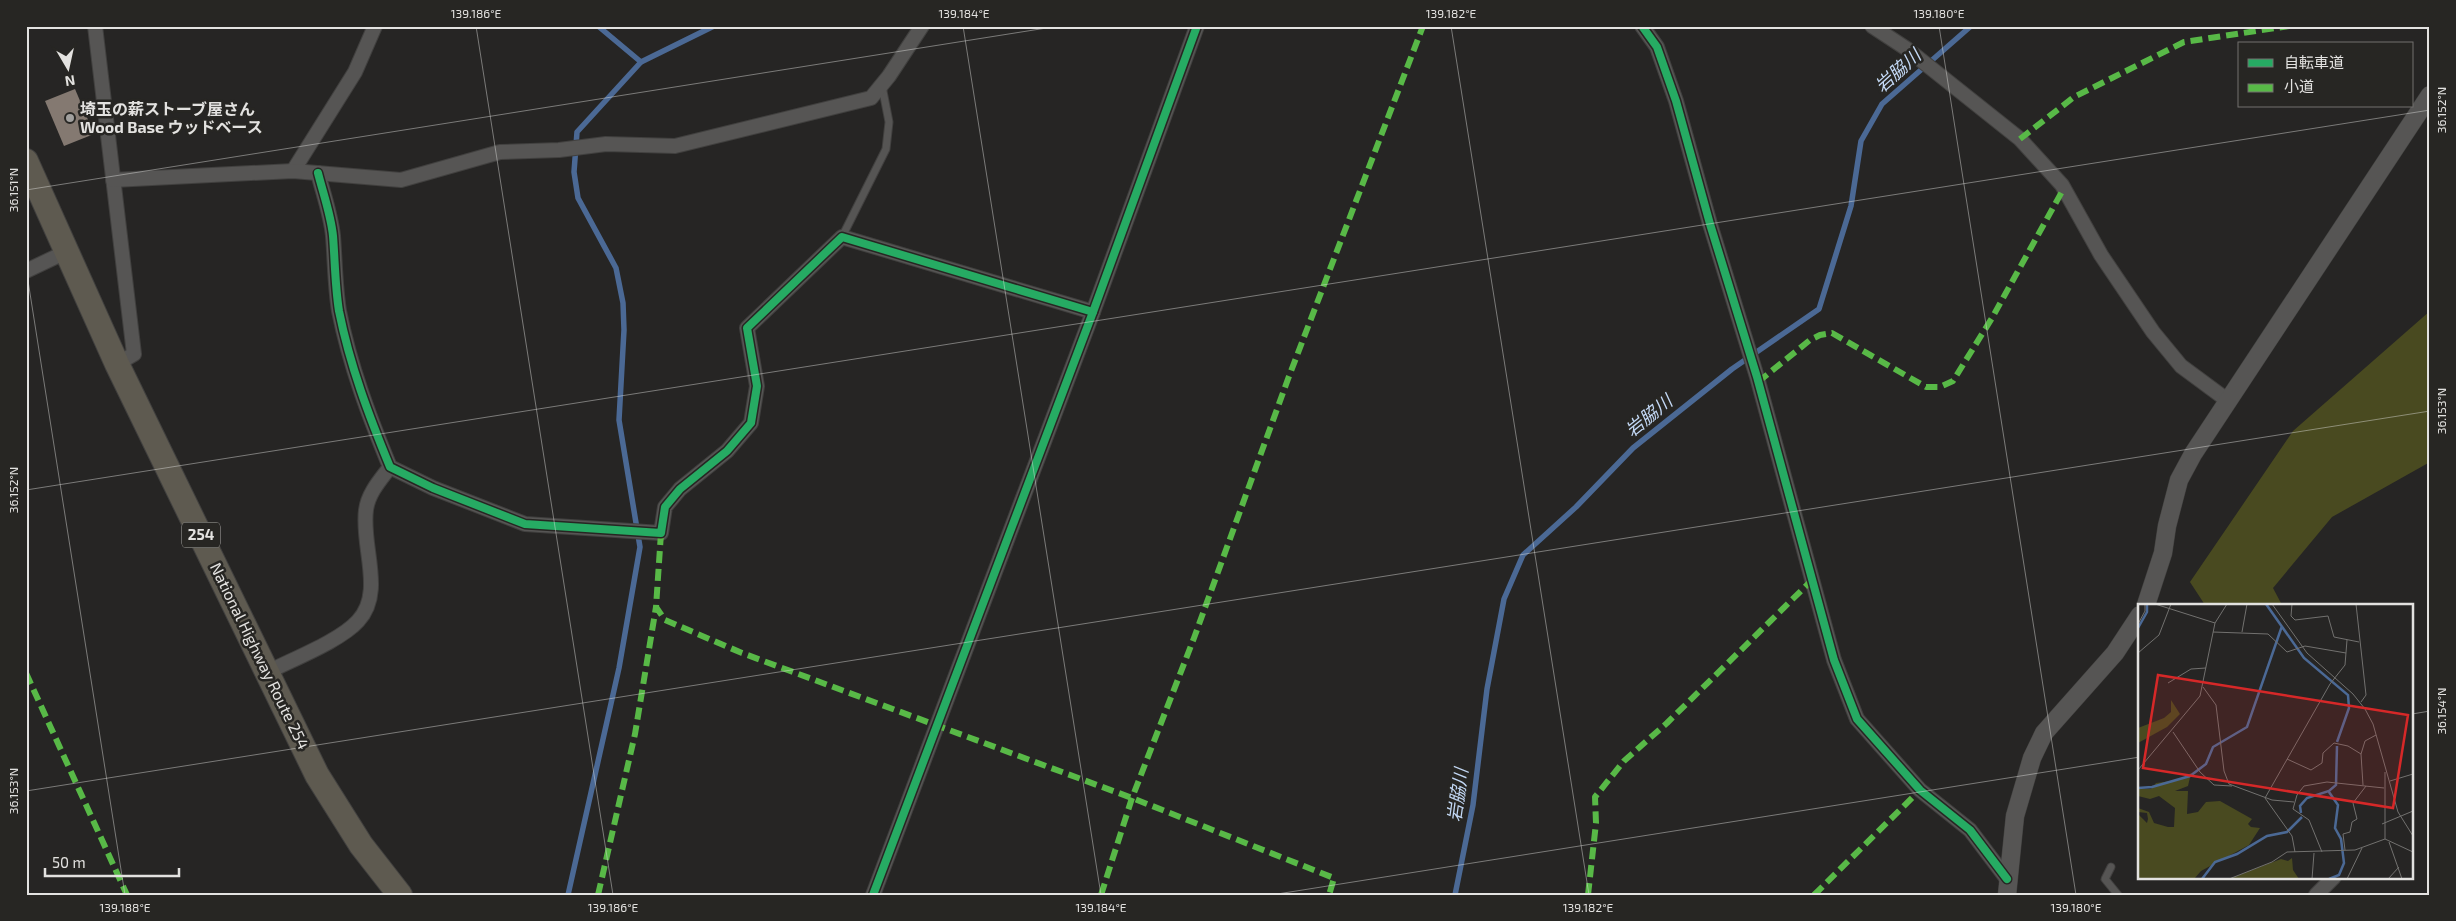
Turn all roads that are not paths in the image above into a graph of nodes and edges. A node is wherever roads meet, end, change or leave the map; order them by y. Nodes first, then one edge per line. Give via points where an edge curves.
1 (95, 26) edge
2 (375, 26) edge
3 (922, 26) edge
4 (1197, 26) edge
5 (1642, 26) edge
6 (1872, 26) edge
7 (882, 85) junction
8 (2430, 95) edge
9 (26, 161) edge
10 (293, 171) junction
11 (318, 173) junction
12 (113, 180) junction
13 (842, 237) junction
14 (68, 251) junction
15 (26, 271) edge
16 (1093, 312) junction
17 (118, 364) junction
18 (2227, 400) junction
19 (390, 466) junction
20 (2146, 604) edge
21 (2138, 618) edge
22 (268, 672) junction
23 (2111, 867) dead end
24 (2333, 878) edge
25 (2007, 887) edge
26 (400, 895) edge
27 (873, 895) edge
28 (2118, 895) edge
29 (2316, 895) edge

1 - 12 street
2 - 10 street via 355,72
3 - 7 street
4 - 16 street
5 - 25 street via 1657,47 1676,100 1757,377 1834,660 1857,719 1920,790 1970,830
6 - 18 street via 1907,49 2020,139 2062,185 2101,255 2153,332 2181,366
7 - 11 street via 871,98 675,146 606,144 500,152 401,180
7 - 13 lane via 889,122 886,149
8 - 18 street
9 - 14 highway, National Highway Route 254 / 254
10 - 11 street
10 - 12 street
11 - 19 street via 333,234 338,301 351,366
12 - 17 street via 134,354
13 - 16 street
13 - 19 street via 747,328 757,386 751,423 727,450 665,507 661,533 525,524 433,488
14 - 15 street
14 - 17 highway, National Highway Route 254 / 254
16 - 27 street
17 - 22 highway, National Highway Route 254 / 254
18 - 20 street via 2178,480 2163,553
19 - 22 street via 366,508 364,536 372,587 368,606 358,622
21 - 25 street via 2115,653 2044,733 2032,758 2015,816
22 - 26 highway, National Highway Route 254 / 254 via 317,775 360,845
23 - 28 lane via 2105,879
24 - 29 street

